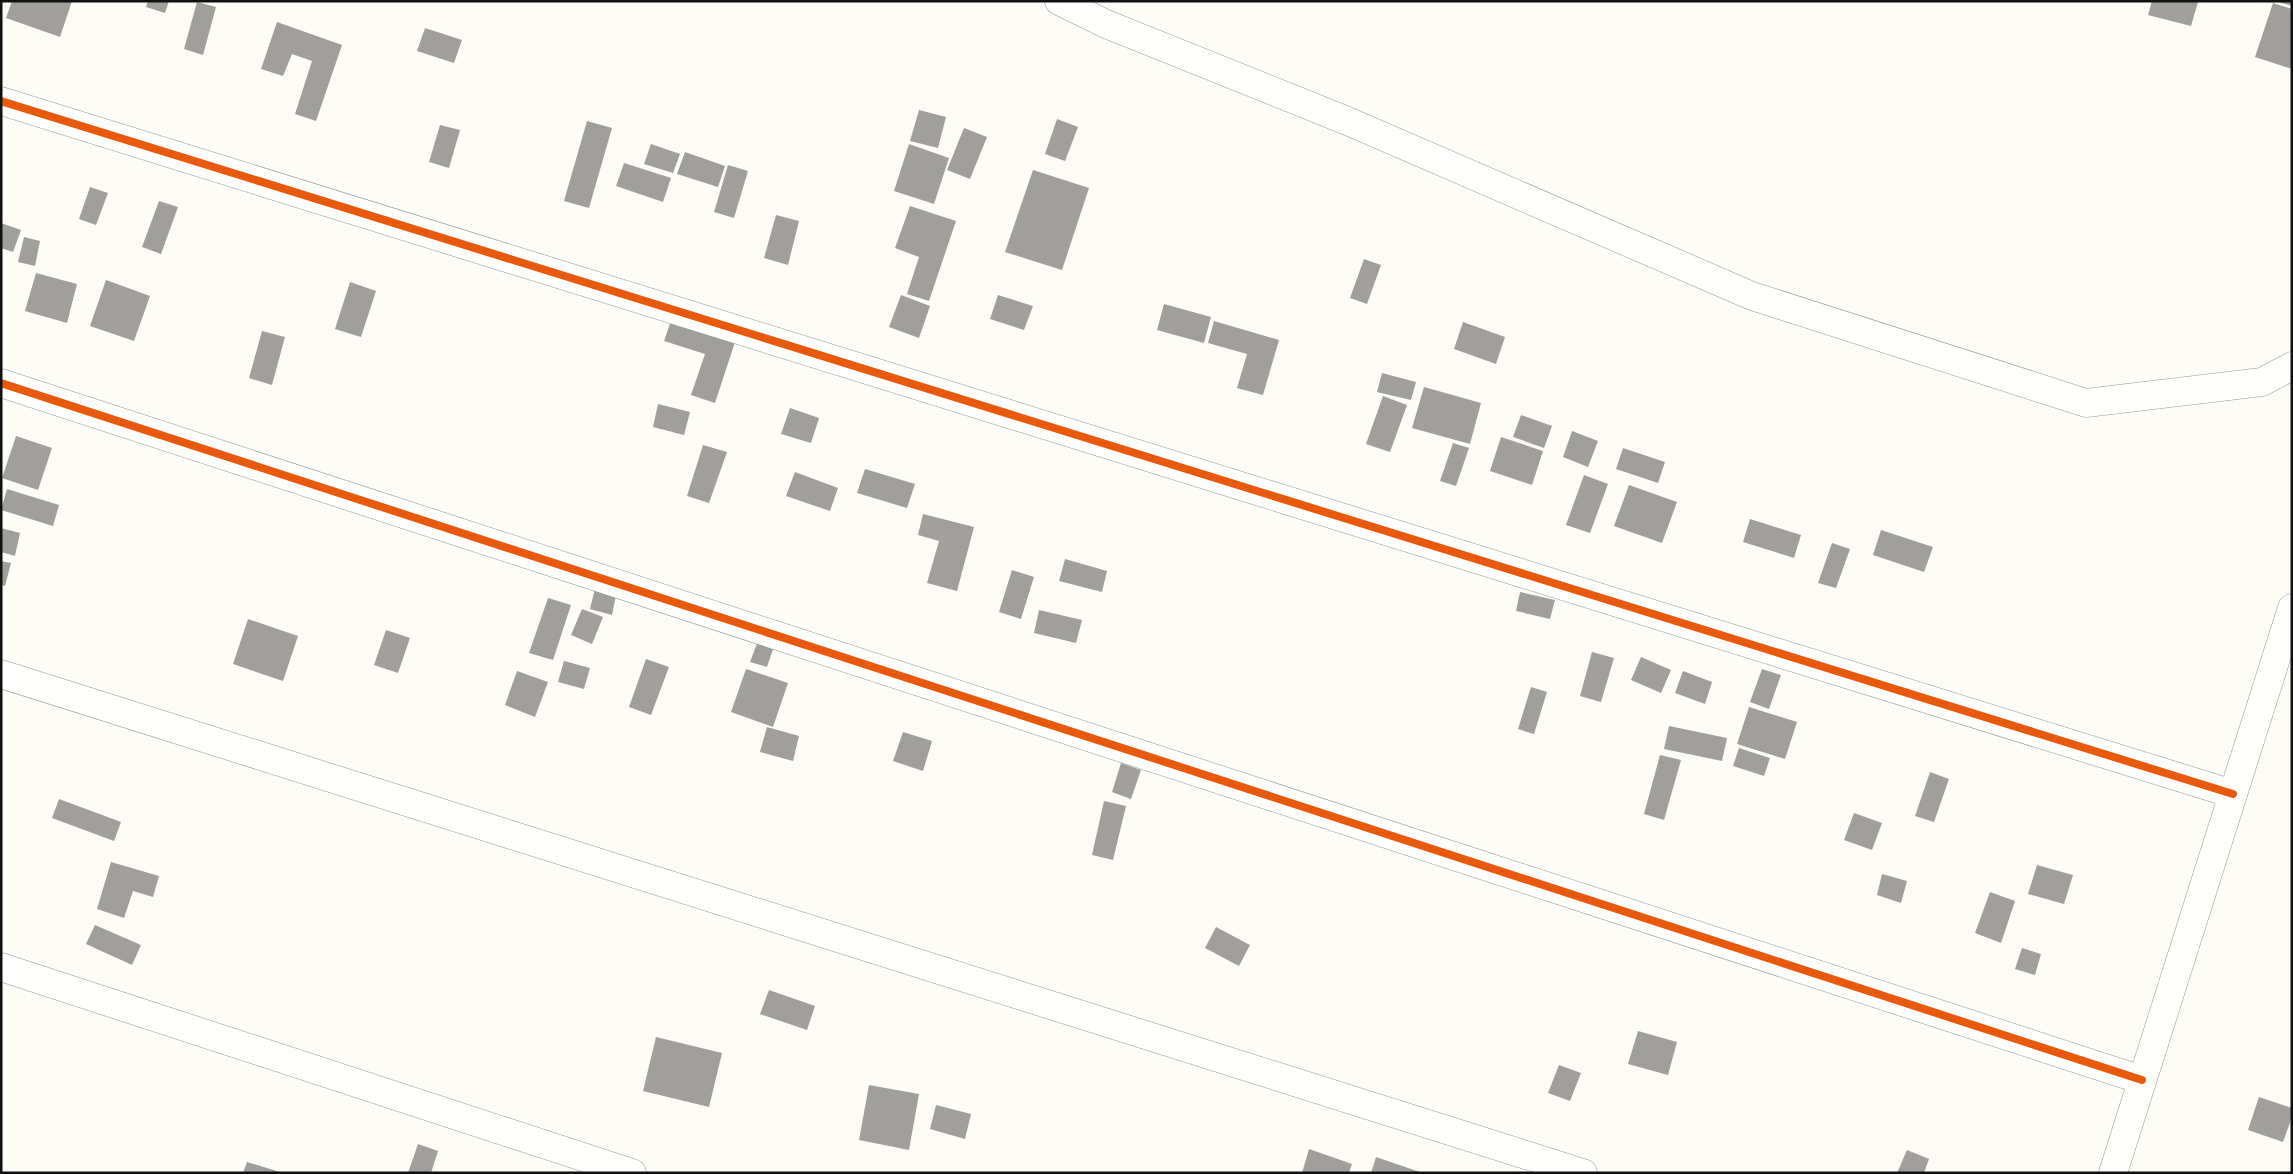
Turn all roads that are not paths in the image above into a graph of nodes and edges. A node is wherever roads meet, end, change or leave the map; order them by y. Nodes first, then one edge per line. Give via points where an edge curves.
1 (1059, 1) edge
2 (1, 102) edge
3 (2292, 366) edge
4 (1, 383) edge
5 (2292, 608) edge
6 (1, 674) edge
7 (2233, 794) junction
8 (1, 967) edge
9 (2142, 1080) junction
10 (632, 1173) edge
11 (1583, 1173) edge
12 (2112, 1173) edge

1 - 3 street via 1106,24 1345,120 1752,296 2086,403 2262,382
2 - 7 street
4 - 9 street
5 - 7 street
6 - 11 street
7 - 9 street
8 - 10 street
9 - 12 street

